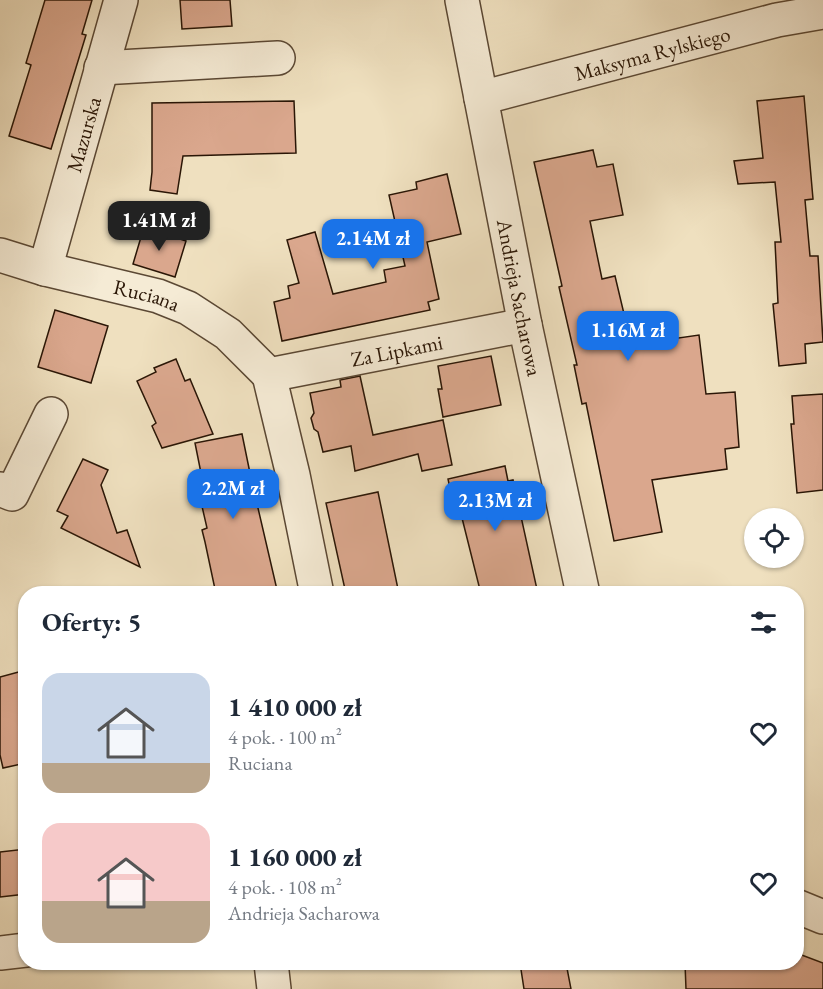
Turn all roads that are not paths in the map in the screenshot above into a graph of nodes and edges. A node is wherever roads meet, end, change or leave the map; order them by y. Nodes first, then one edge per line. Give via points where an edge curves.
1 (121, 0) edge
2 (462, 0) edge
3 (772, 10) edge
4 (823, 12) edge
5 (278, 58) dead end
6 (101, 68) junction
7 (481, 98) junction
8 (0, 255) edge
9 (45, 269) junction
10 (525, 325) junction
11 (269, 375) junction
12 (51, 414) dead end
13 (0, 489) edge
14 (315, 586) edge
15 (581, 586) edge
16 (804, 909) edge
17 (823, 917) edge
18 (18, 951) edge
19 (0, 953) edge
20 (272, 970) edge
21 (274, 989) edge

1 - 6 street, Mazurska
2 - 7 street, Andrieja Sacharowa
3 - 4 street, Maksyma Rylskiego
3 - 7 street, Maksyma Rylskiego
5 - 6 street
6 - 9 street, Mazurska
7 - 10 street, Andrieja Sacharowa
8 - 9 street, Ruciana
9 - 11 street, Ruciana via 158,296 188,308 228,334
10 - 11 street, Za Lipkami
10 - 15 street, Andrieja Sacharowa
11 - 14 street
12 - 13 street via 12,494
16 - 17 street
18 - 19 street
20 - 21 street

